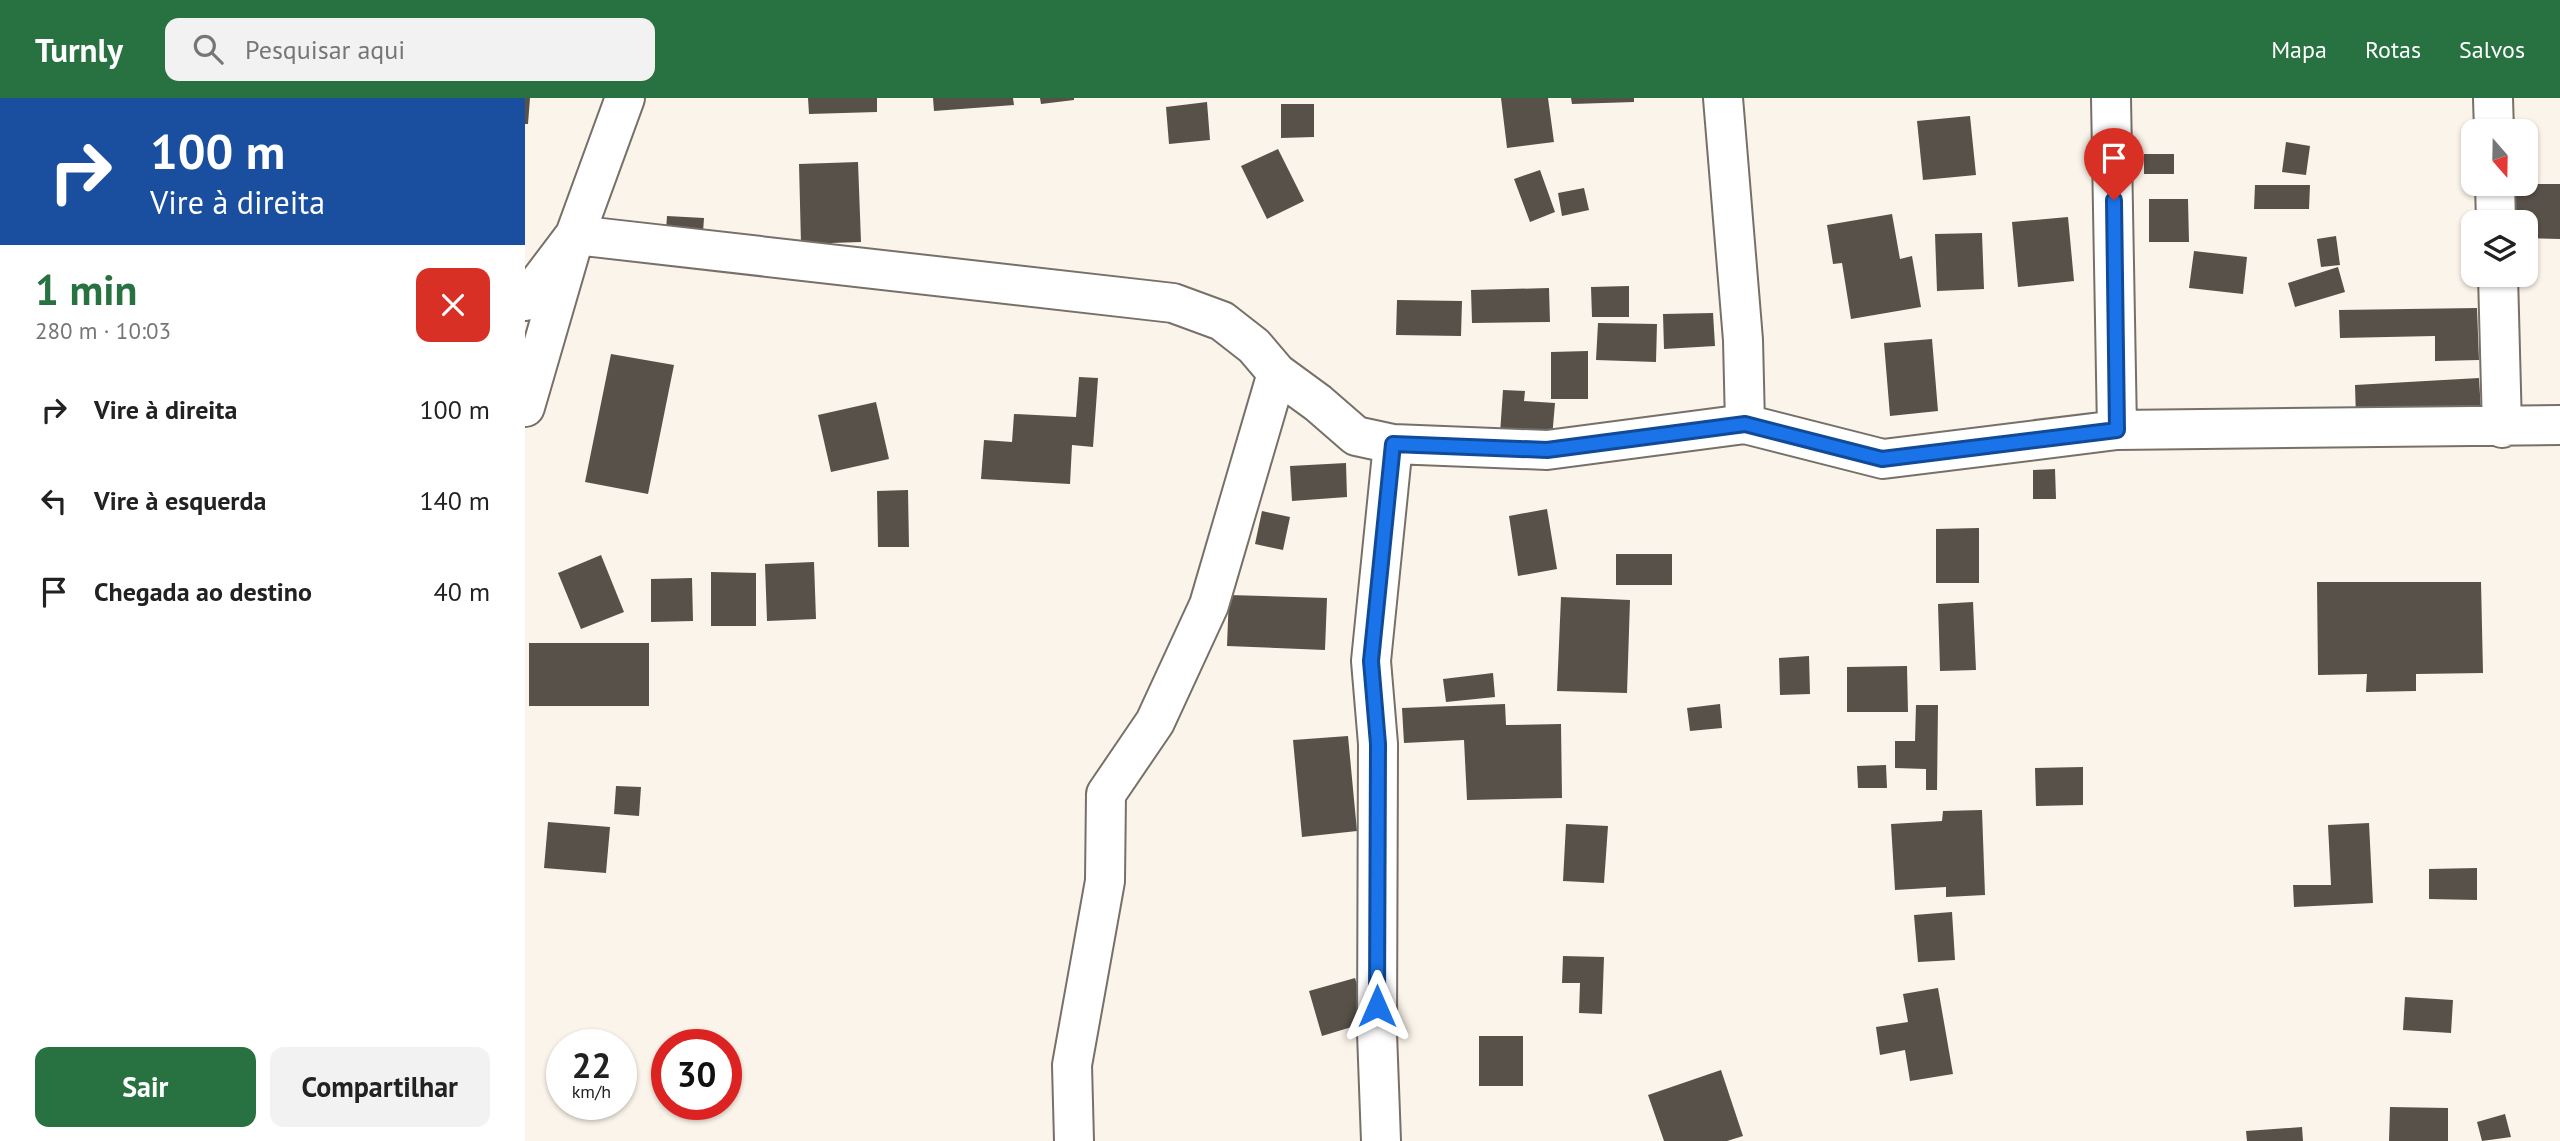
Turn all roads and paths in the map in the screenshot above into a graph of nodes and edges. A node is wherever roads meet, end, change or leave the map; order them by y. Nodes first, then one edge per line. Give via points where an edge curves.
1 (625, 98) edge
2 (1723, 98) edge
3 (2111, 98) edge
4 (2493, 98) edge
5 (2494, 119) edge
6 (575, 235) junction
7 (2498, 287) edge
8 (525, 301) edge
9 (1277, 373) junction
10 (525, 407) edge
11 (1745, 424) junction
12 (2560, 425) edge
13 (2501, 428) junction
14 (2117, 430) junction
15 (1393, 444) junction
16 (1074, 1141) edge
17 (1381, 1141) edge

1 - 6 street
2 - 11 street via 1743,340
3 - 14 street
4 - 5 street
6 - 8 street
6 - 9 street via 1173,303 1222,321 1254,345
6 - 10 street
7 - 13 street
9 - 15 street via 1356,436
9 - 16 street via 1209,605 1155,722 1106,794 1105,881 1072,1065
11 - 14 street via 1882,459
11 - 15 street via 1547,450
12 - 13 street
13 - 14 street
15 - 17 street via 1371,661 1378,744

